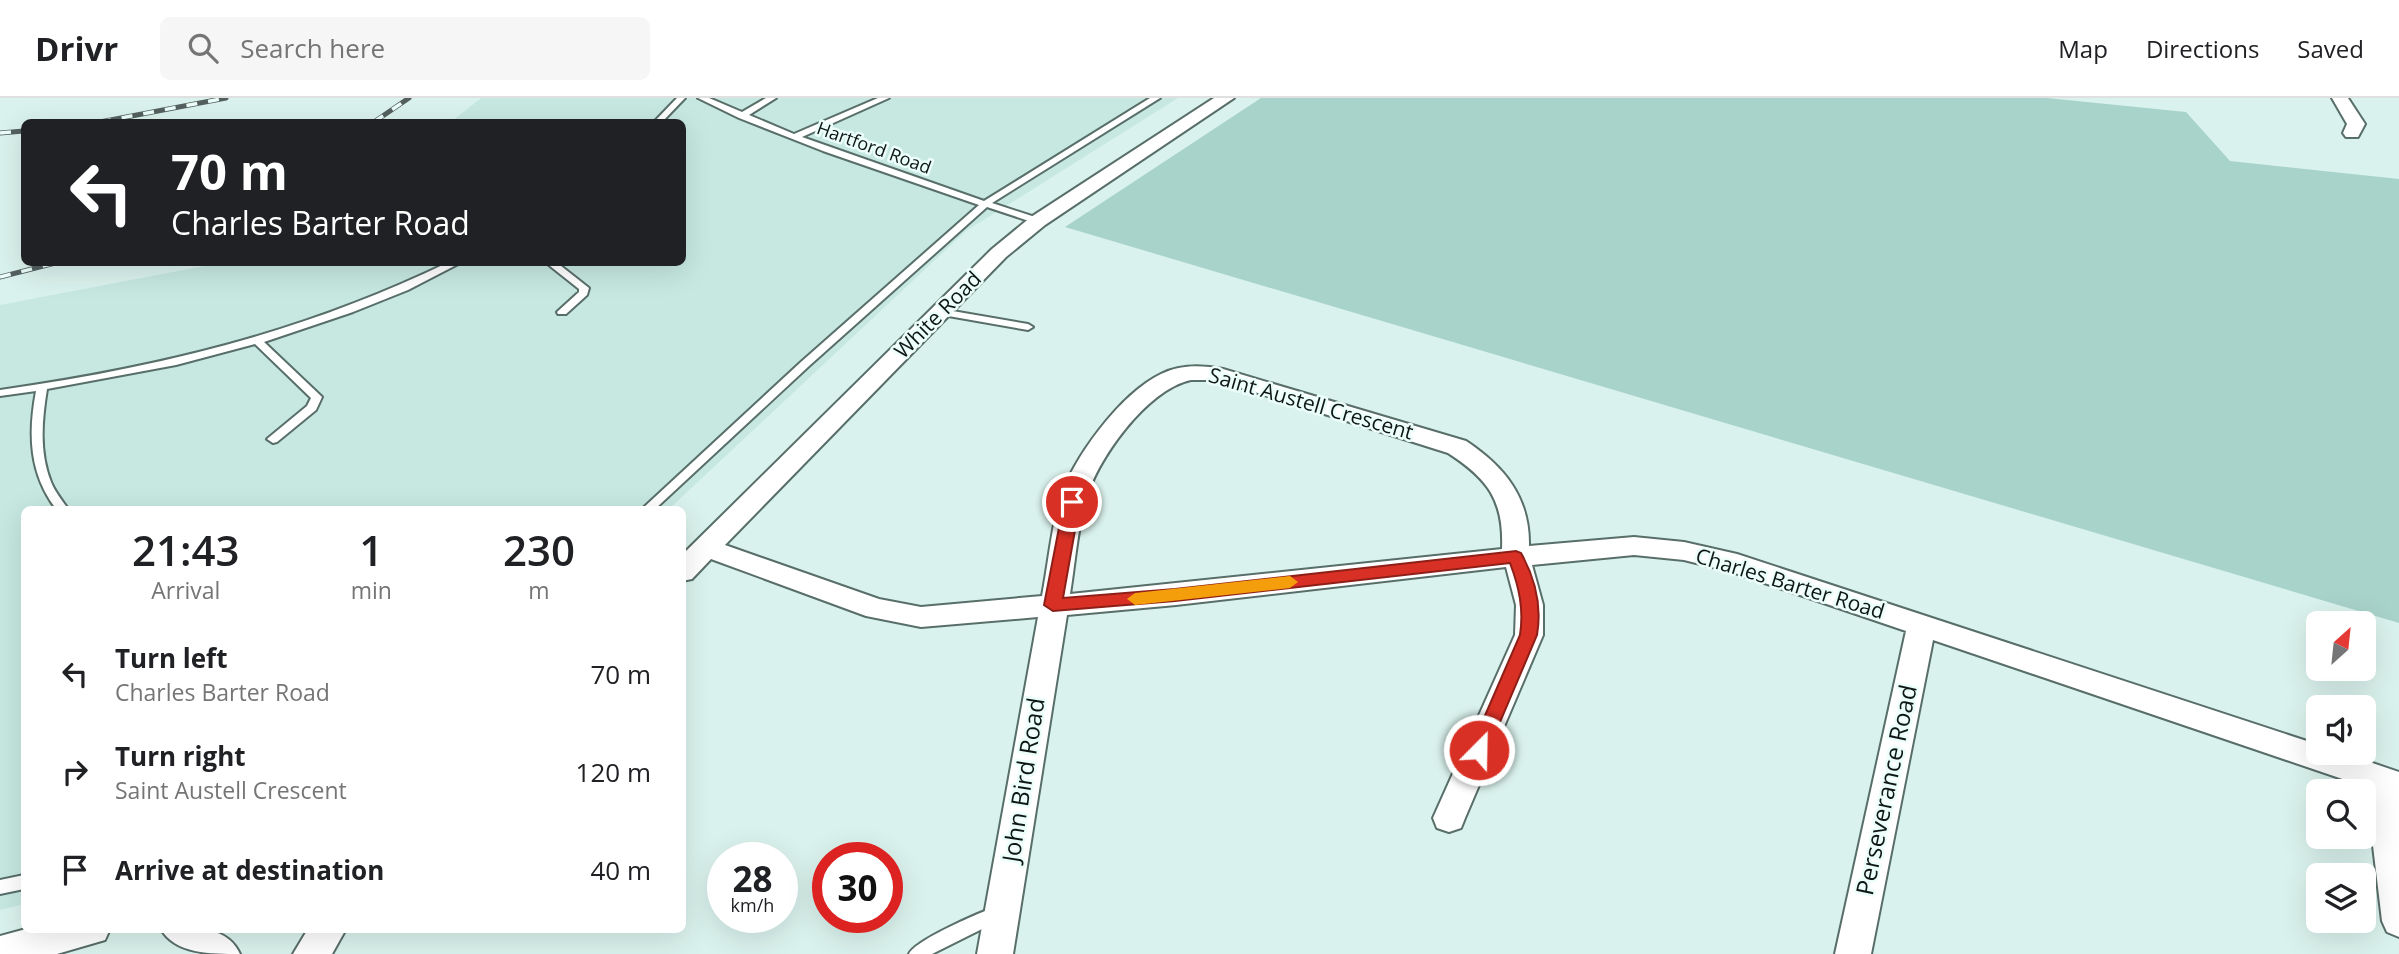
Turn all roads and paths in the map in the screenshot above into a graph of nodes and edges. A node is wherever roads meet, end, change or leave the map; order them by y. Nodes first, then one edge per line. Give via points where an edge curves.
1 (681, 98) edge
2 (702, 98) edge
3 (772, 98) edge
4 (885, 98) edge
5 (1156, 98) edge
6 (1226, 98) edge
7 (2340, 98) edge
8 (742, 116) junction
9 (660, 119) edge
10 (2352, 133) dead end
11 (796, 136) junction
12 (985, 204) junction
13 (1038, 221) junction
14 (450, 266) edge
15 (553, 266) edge
16 (562, 312) dead end
17 (941, 312) junction
18 (1028, 327) dead end
19 (256, 340) junction
20 (42, 386) junction
21 (0, 393) edge
22 (273, 439) dead end
23 (59, 506) edge
24 (651, 506) edge
25 (707, 548) junction
26 (1516, 557) junction
27 (686, 568) edge
28 (1053, 605) junction
29 (1922, 625) junction
30 (2390, 782) edge
31 (1450, 818) dead end
32 (21, 883) edge
33 (0, 887) edge
34 (1002, 911) junction
35 (2399, 921) edge
36 (77, 933) edge
37 (185, 933) edge
38 (325, 933) edge
39 (0, 952) edge
40 (222, 954) edge
41 (311, 954) edge
42 (917, 954) edge
43 (995, 954) edge
44 (1853, 954) edge

1 - 9 lane
2 - 8 lane, Hartford Road
3 - 8 lane
4 - 11 lane
5 - 12 lane
6 - 13 street, White Road
7 - 10 street via 2356,124
8 - 11 lane, Hartford Road
11 - 12 lane, Hartford Road
12 - 13 lane, Hartford Road
12 - 24 lane
13 - 17 street, White Road
14 - 19 lane via 331,316
15 - 16 lane via 584,289
17 - 18 lane
17 - 25 street, White Road
19 - 20 lane via 120,374
19 - 22 lane via 317,397 312,408
20 - 21 lane
20 - 23 lane via 35,432 41,471
25 - 27 street, White Road
25 - 28 street, Charles Barter Road via 876,609 920,617
26 - 28 street, Charles Barter Road
26 - 28 street, Saint Austell Crescent via 1516,528 1508,494 1486,466 1457,447 1247,383 1189,373 1159,383 1141,398 1083,473 1072,502
26 - 29 street, Charles Barter Road via 1634,546 1684,551
26 - 31 street, Saint Austell Crescent via 1528,589 1529,635
28 - 34 street, John Bird Road
29 - 30 street, Charles Barter Road
29 - 44 street, Perseverance Road
30 - 35 street
32 - 33 lane
34 - 42 lane
34 - 43 street, John Bird Road
36 - 39 street
37 - 40 street
38 - 41 street

